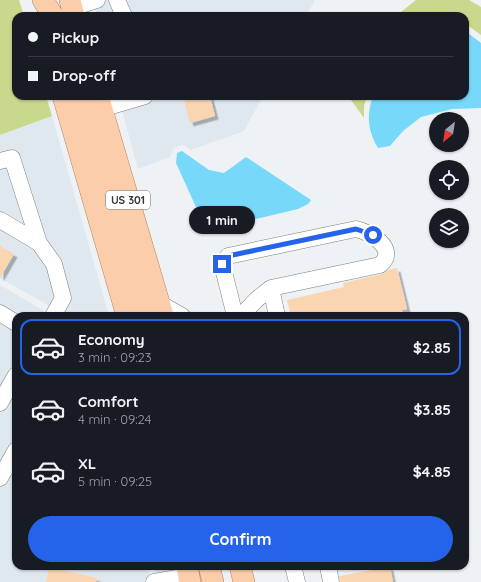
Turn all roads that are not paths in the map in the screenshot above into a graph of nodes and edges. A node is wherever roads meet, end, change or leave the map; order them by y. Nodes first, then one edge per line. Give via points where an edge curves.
1 (35, 0) edge
2 (43, 0) edge
3 (98, 0) edge
4 (117, 0) edge
5 (72, 8) edge
6 (39, 12) edge
7 (50, 12) edge
8 (122, 12) edge
9 (64, 100) edge
10 (81, 100) edge
11 (115, 100) edge
12 (100, 102) edge
13 (0, 161) edge
14 (0, 220) edge
15 (38, 242) junction
16 (271, 288) junction
17 (55, 312) edge
18 (126, 312) edge
19 (156, 312) edge
20 (234, 312) edge
21 (245, 312) edge
22 (276, 312) edge
23 (0, 313) edge
24 (12, 320) edge
25 (12, 382) edge
26 (0, 403) edge
27 (12, 457) edge
28 (0, 478) edge
29 (210, 570) edge
30 (225, 570) edge
31 (241, 570) edge
32 (294, 570) edge
33 (329, 570) edge
34 (188, 575) edge
35 (154, 582) edge
36 (213, 582) edge
37 (227, 582) edge
38 (244, 582) edge
39 (297, 582) edge
40 (331, 582) edge

1 - 6 main road
2 - 7 main road
3 - 5 lane
4 - 8 lane
9 - 18 main road, US 301
10 - 19 main road
11 - 12 lane
12 - 19 main road, US 301
13 - 15 lane via 12,158
14 - 15 lane
15 - 17 lane via 54,264 63,298
16 - 20 lane via 380,265 385,259 384,245 373,235 356,229 228,256 222,264
16 - 21 lane
16 - 22 lane
23 - 24 lane
25 - 26 lane
27 - 28 lane
29 - 36 main road
30 - 37 main road
31 - 38 main road
32 - 39 lane
33 - 40 lane
34 - 35 lane

